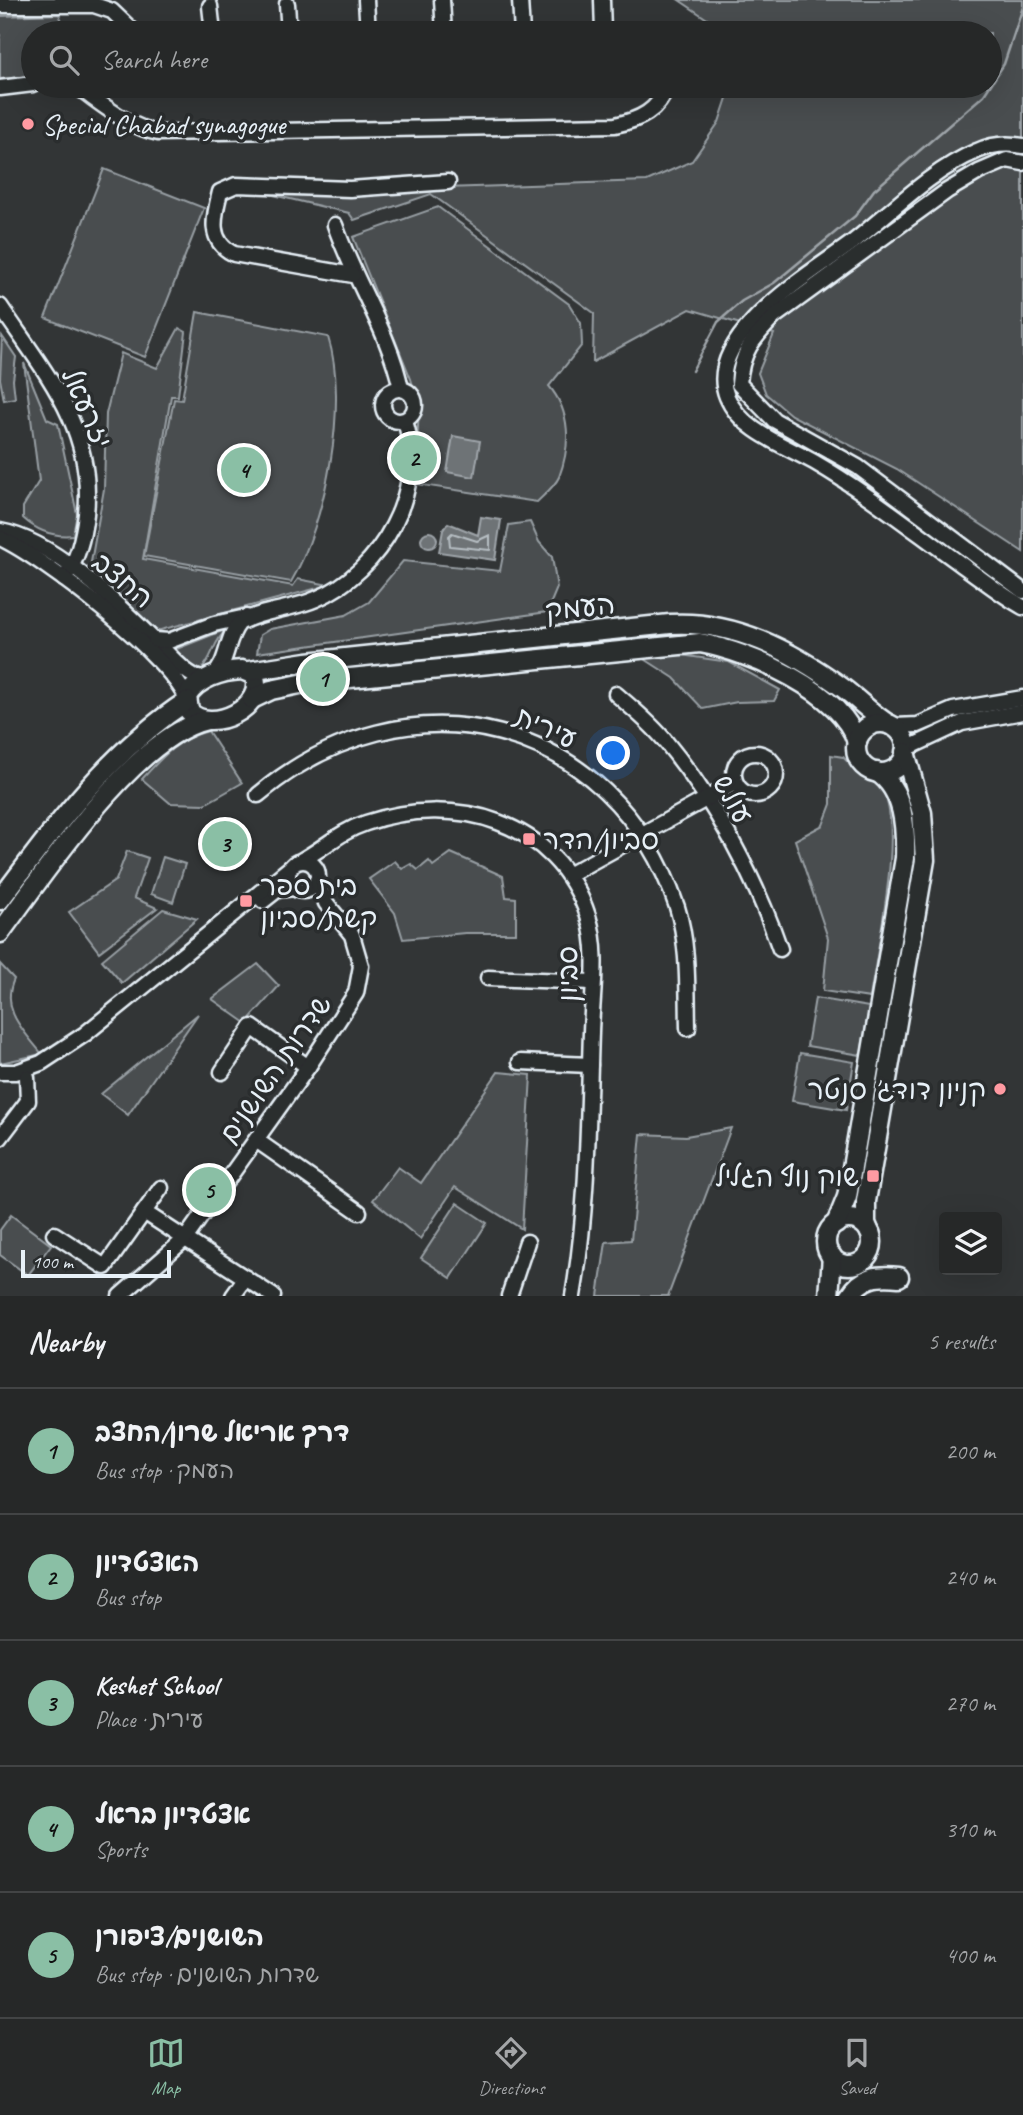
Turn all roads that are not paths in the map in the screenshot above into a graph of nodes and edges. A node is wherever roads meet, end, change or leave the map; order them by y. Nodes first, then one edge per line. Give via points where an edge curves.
1 (366, 0) edge
2 (442, 0) edge
3 (520, 0) edge
4 (602, 0) edge
5 (287, 4) dead end
6 (0, 5) edge
7 (210, 6) dead end
8 (122, 21) edge
9 (212, 21) edge
10 (288, 21) edge
11 (367, 21) edge
12 (443, 21) edge
13 (521, 21) edge
14 (603, 21) edge
15 (21, 85) edge
16 (0, 88) edge
17 (94, 98) edge
18 (661, 98) edge
19 (1023, 146) edge
20 (1023, 163) edge
21 (448, 182) dead end
22 (335, 225) dead end
23 (353, 275) junction
24 (0, 306) edge
25 (401, 389) junction
26 (405, 421) junction
27 (0, 531) edge
28 (83, 534) junction
29 (0, 538) edge
30 (45, 550) junction
31 (67, 574) junction
32 (1023, 591) edge
33 (1023, 607) edge
34 (258, 615) junction
35 (155, 640) junction
36 (229, 644) junction
37 (245, 671) junction
38 (209, 678) junction
39 (616, 694) dead end
40 (1023, 698) edge
41 (252, 699) junction
42 (187, 700) junction
43 (1023, 712) edge
44 (206, 720) junction
45 (893, 725) junction
46 (857, 742) junction
47 (906, 751) junction
48 (877, 772) junction
49 (735, 783) dead end
50 (258, 795) dead end
51 (707, 798) junction
52 (372, 821) junction
53 (642, 835) junction
54 (296, 864) junction
55 (568, 875) junction
56 (318, 878) junction
57 (297, 889) junction
58 (0, 900) edge
59 (337, 916) junction
60 (0, 933) edge
61 (780, 949) dead end
62 (488, 978) dead end
63 (593, 982) junction
64 (688, 1028) dead end
65 (520, 1062) dead end
66 (590, 1065) junction
67 (308, 1067) junction
68 (0, 1072) edge
69 (222, 1072) dead end
70 (27, 1077) junction
71 (0, 1081) edge
72 (0, 1138) edge
73 (256, 1140) junction
74 (161, 1188) dead end
75 (144, 1212) junction
76 (359, 1212) dead end
77 (836, 1224) junction
78 (870, 1233) junction
79 (54, 1234) dead end
80 (185, 1239) junction
81 (527, 1242) dead end
82 (832, 1256) junction
83 (858, 1262) junction
84 (899, 1278) dead end
85 (246, 1279) junction
86 (120, 1296) edge
87 (233, 1296) edge
88 (273, 1296) edge
89 (509, 1296) edge
90 (573, 1296) edge
91 (829, 1296) edge
92 (848, 1296) edge

1 - 11 street
2 - 12 street
3 - 13 street
4 - 14 street
5 - 10 street
6 - 8 street via 94,5
7 - 9 street
15 - 16 street
17 - 18 street via 137,126 158,133 615,125 633,121 656,107
19 - 33 street via 1006,143 977,151 926,182 761,311 735,344 723,373 725,394 735,413 760,433 866,493
20 - 32 street via 1007,160 958,184 775,316 754,338 741,362 739,384 775,420 859,467
21 - 23 street via 321,189 236,185 220,192 214,233 222,248
22 - 23 street
23 - 25 street via 396,363
24 - 28 street, יזרעאל via 57,390 83,449 88,474
25 - 26 street via 410,393 416,406
25 - 26 street via 386,395 383,410 394,421
26 - 34 street via 411,446 407,488 399,516 371,560 316,600
27 - 30 street, החצב
28 - 30 street via 65,550
28 - 31 street, יזרעאל
29 - 31 street, החצב
30 - 31 street, החצב
31 - 35 street, החצב
31 - 42 street, החצב via 152,655 181,686
34 - 35 street via 214,624 169,641
34 - 36 street via 239,623
35 - 38 street, החצב via 190,675
36 - 37 street via 232,657
36 - 38 street via 224,663
37 - 38 main road, העמק
37 - 41 main road via 254,675 257,687
37 - 45 main road, העמק via 702,623 771,644
38 - 42 main road via 191,690
39 - 51 street, עולש via 667,742
40 - 45 street via 953,710 918,725
41 - 44 main road, העמק via 224,718
41 - 46 main road, העמק via 310,682 700,643 747,655 819,696 845,717
42 - 44 main road via 194,716
42 - 58 main road via 114,759
43 - 47 street via 962,723
44 - 60 main road via 181,728 128,774 59,854
45 - 46 main road via 871,724
45 - 47 main road via 905,740
46 - 48 main road via 862,764
47 - 48 main road via 894,769
47 - 78 main road via 922,813 925,860 866,1201
48 - 77 main road via 891,783 898,799 905,858 847,1197
49 - 51 street
50 - 53 street, עירית via 297,764 345,742 428,727 478,728 526,740 570,762 615,799
51 - 53 street
51 - 61 street, עולש via 767,913
52 - 54 street, סביון via 341,834
52 - 55 street, סביון via 438,812 492,819 522,831
52 - 56 street, סביון via 327,855
53 - 55 street
53 - 64 street, עירית via 682,924
54 - 56 street via 312,863
54 - 57 street via 288,880
54 - 68 street, סביון via 85,1034 41,1063
55 - 63 street, סביון via 589,917
56 - 57 street via 309,889
56 - 59 street, שדרות השושנים via 321,895
57 - 59 street, שדרות השושנים
57 - 70 street via 272,893 90,1041 45,1071
59 - 67 street, שדרות השושנים via 352,935 360,978 347,1012
62 - 63 street
63 - 66 street, סביון
65 - 66 street
66 - 90 street, סביון via 586,1195
67 - 69 street via 252,1027
67 - 73 street, שדרות השושנים
70 - 71 street
70 - 72 street via 28,1101
73 - 76 street
73 - 80 street, שדרות השושנים
74 - 75 street
75 - 79 street via 105,1267
75 - 80 street
77 - 78 main road via 854,1220
77 - 82 main road via 827,1236
78 - 83 main road via 871,1249
80 - 85 street
80 - 86 street, שדרות השושנים
81 - 89 street
82 - 83 main road via 845,1264
82 - 91 main road
83 - 92 main road via 850,1276
84 - 92 main road via 874,1276
85 - 87 street
85 - 88 street

